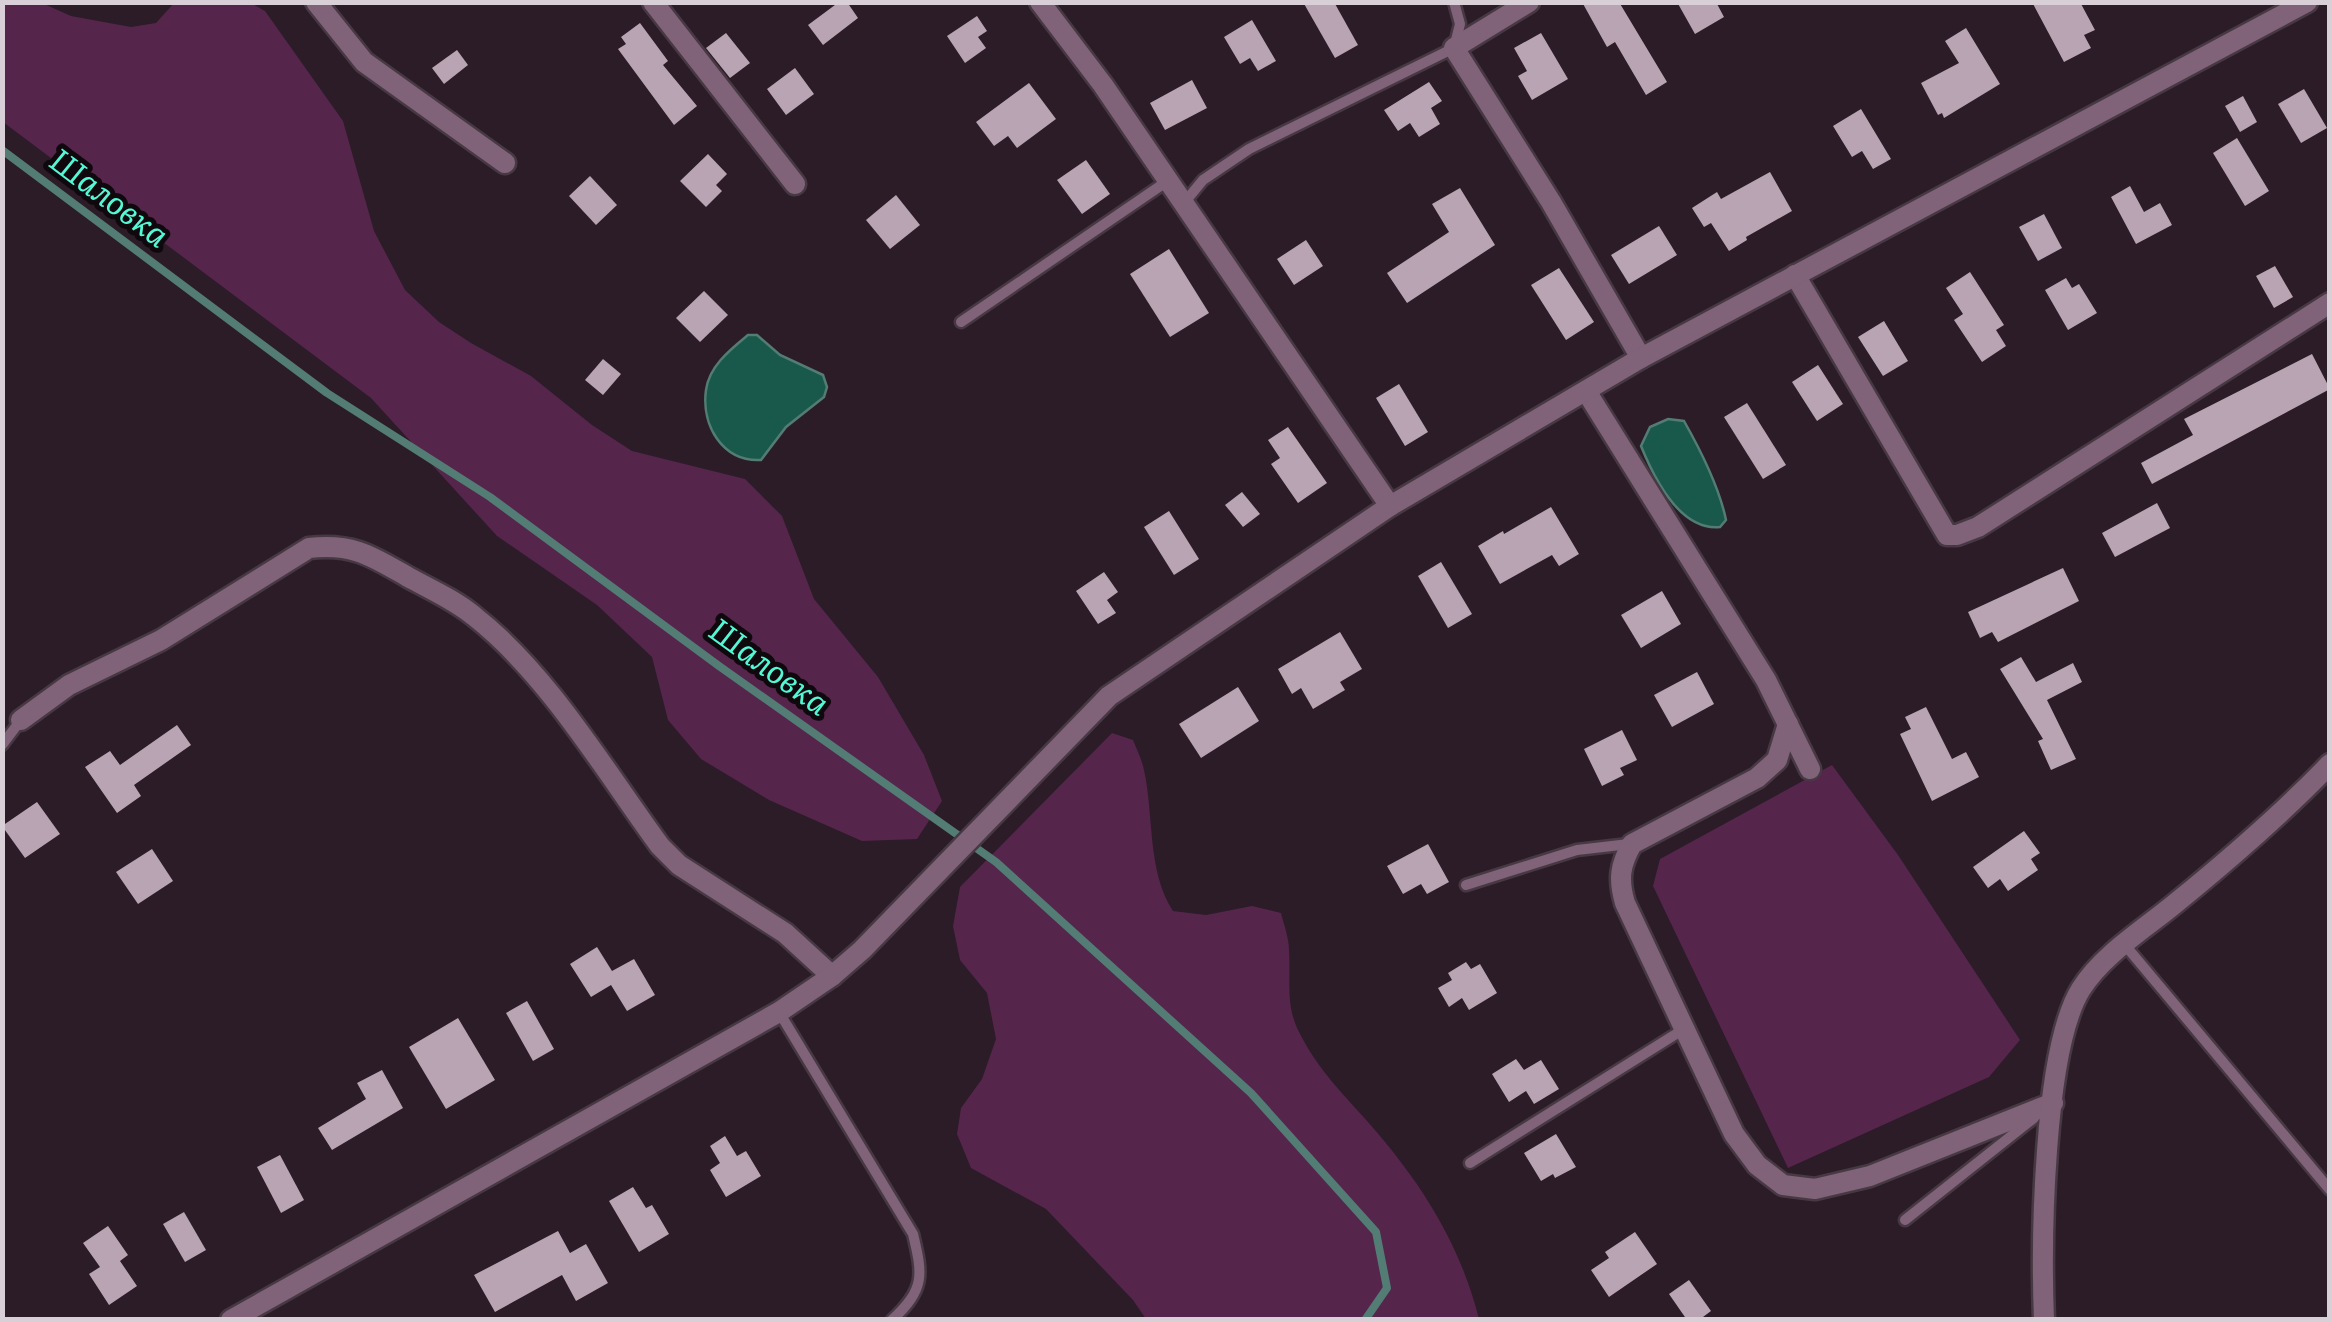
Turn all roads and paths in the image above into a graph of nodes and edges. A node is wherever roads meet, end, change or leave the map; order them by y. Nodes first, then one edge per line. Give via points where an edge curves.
1 (316, 2) edge
2 (654, 2) edge
3 (1040, 2) edge
4 (1454, 2) edge
5 (1529, 2) edge
6 (2307, 2) edge
7 (1454, 48) junction
8 (505, 163) dead end
9 (1169, 180) junction
10 (795, 184) dead end
11 (1184, 203) junction
12 (1795, 275) junction
13 (2330, 303) edge
14 (961, 322) dead end
15 (1642, 358) junction
16 (1586, 390) junction
17 (1390, 506) junction
18 (21, 720) joint
19 (1788, 724) junction
20 (2, 745) edge
21 (1810, 769) dead end
22 (2326, 776) edge
23 (1632, 844) junction
24 (1466, 884) dead end
25 (2125, 946) junction
26 (832, 976) junction
27 (779, 1012) junction
28 (1684, 1030) junction
29 (2053, 1103) junction
30 (1470, 1164) dead end
31 (2330, 1190) edge
32 (1905, 1220) dead end
33 (231, 1320) edge
34 (892, 1320) edge
35 (2044, 1320) edge

1 - 8 street via 364,62
2 - 10 street
3 - 9 street
4 - 7 lane via 1460,24
5 - 7 street
6 - 12 street
7 - 11 lane via 1249,150 1203,180
7 - 15 street
9 - 11 street
9 - 14 lane
11 - 17 street
12 - 13 street via 1947,535 1957,536
12 - 15 street
15 - 16 street
16 - 17 street
16 - 19 street
17 - 26 street via 1109,696
18 - 20 lane
18 - 26 street via 68,685 161,640 309,548 363,551 471,612 501,638 660,846 785,933
19 - 21 street
19 - 23 street via 1777,760 1757,778
22 - 25 street
23 - 24 lane via 1577,850
23 - 28 street via 1618,880 1624,903
25 - 29 street via 2082,988 2067,1018
25 - 31 lane
26 - 27 street
27 - 33 street
27 - 34 lane via 913,1234 920,1286
28 - 29 street via 1734,1134 1783,1185 1835,1186
28 - 30 lane
29 - 32 lane
29 - 35 street

